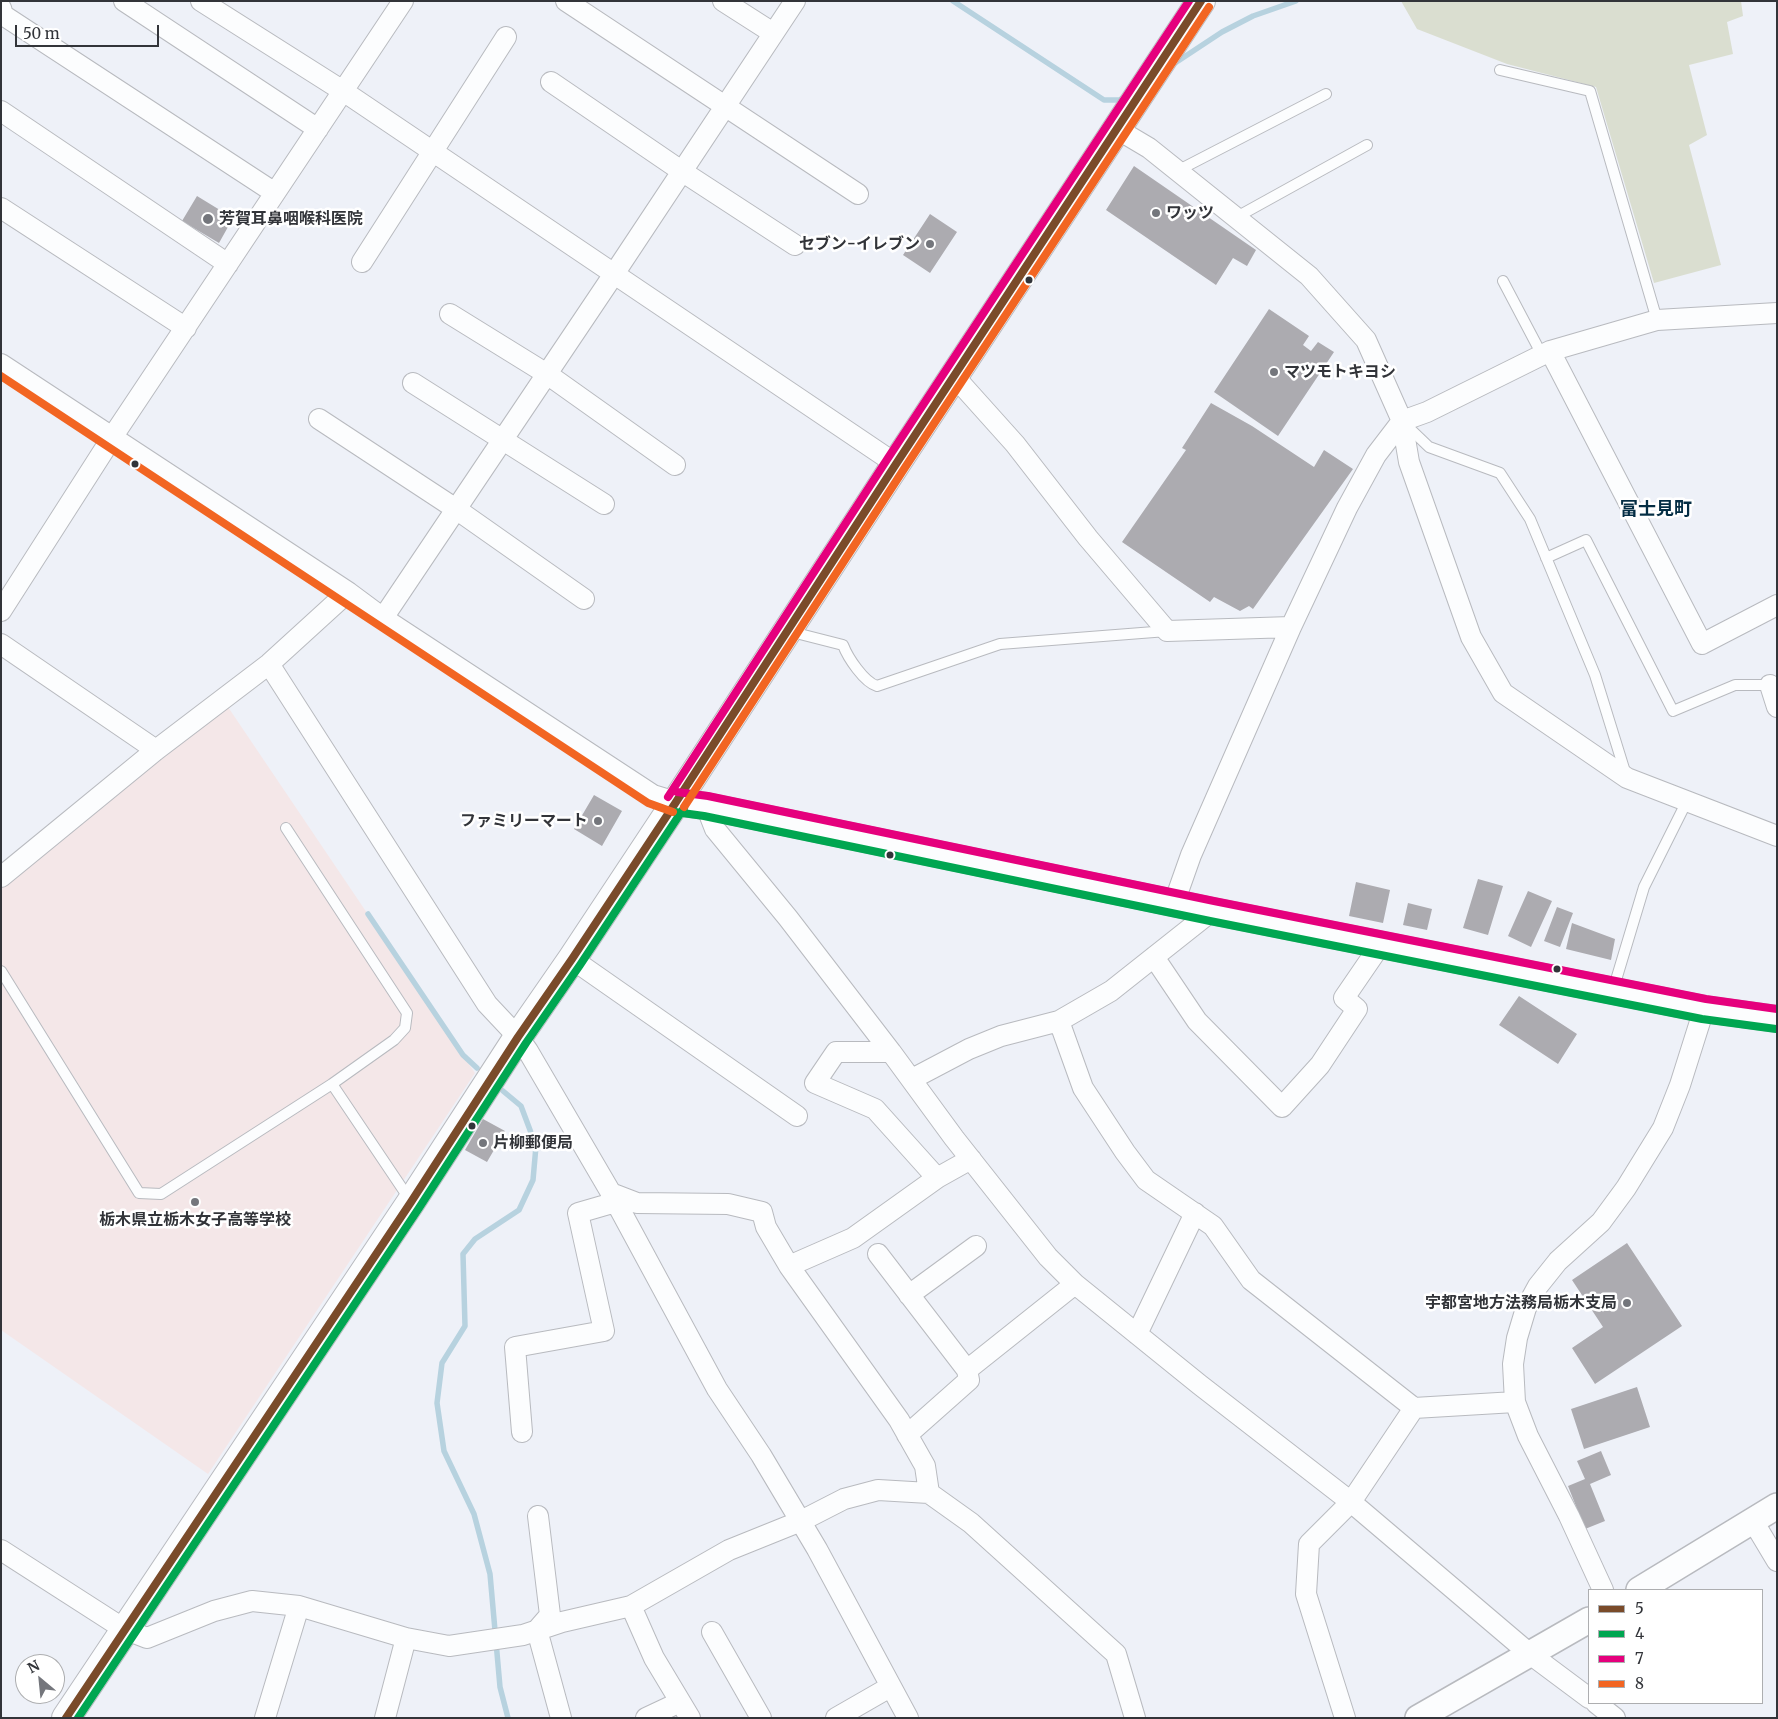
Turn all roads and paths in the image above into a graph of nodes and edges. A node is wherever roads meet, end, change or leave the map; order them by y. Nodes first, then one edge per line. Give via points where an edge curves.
1 (124, 1) edge
2 (202, 1) edge
3 (403, 1) edge
4 (566, 1) edge
5 (723, 1) edge
6 (796, 1) edge
7 (1201, 1) edge
8 (5, 11) edge
9 (774, 33) junction
10 (506, 36) dead end
11 (1500, 70) dead end
12 (551, 82) dead end
13 (343, 91) junction
14 (1326, 94) dead end
15 (725, 107) junction
16 (1, 111) edge
17 (1117, 129) junction
18 (318, 130) junction
19 (1367, 145) dead end
20 (432, 152) junction
21 (1177, 171) junction
22 (683, 172) junction
23 (275, 194) junction
24 (858, 194) dead end
25 (1, 208) edge
26 (1235, 218) junction
27 (795, 245) dead end
28 (362, 262) dead end
29 (228, 264) junction
30 (614, 274) junction
31 (1503, 280) dead end
32 (1777, 313) edge
33 (450, 314) dead end
34 (1657, 320) junction
35 (186, 328) junction
36 (1546, 353) junction
37 (1, 364) edge
38 (547, 374) junction
39 (954, 376) junction
40 (413, 383) dead end
41 (319, 419) dead end
42 (1402, 421) junction
43 (113, 436) junction
44 (503, 440) junction
45 (675, 464) dead end
46 (896, 464) junction
47 (604, 504) dead end
48 (456, 509) junction
49 (1546, 558) junction
50 (348, 592) junction
51 (584, 599) dead end
52 (1777, 605) edge
53 (1, 611) edge
54 (383, 618) junction
55 (1291, 627) junction
56 (787, 631) junction
57 (1166, 631) junction
58 (1, 644) edge
59 (269, 664) junction
60 (1770, 685) joint
61 (1777, 707) edge
62 (156, 750) junction
63 (1627, 778) junction
64 (1687, 801) junction
65 (676, 802) junction
66 (706, 806) junction
67 (286, 828) dead end
68 (1777, 836) edge
69 (1, 877) edge
70 (1174, 903) junction
71 (1212, 911) junction
72 (1380, 944) junction
73 (1154, 956) junction
74 (572, 959) junction
75 (1, 971) edge
76 (1613, 991) junction
77 (1704, 1009) junction
78 (1777, 1019) edge
79 (1059, 1021) junction
80 (518, 1037) junction
81 (891, 1052) junction
82 (912, 1079) junction
83 (332, 1084) junction
84 (797, 1116) dead end
85 (971, 1159) junction
86 (937, 1178) junction
87 (613, 1198) junction
88 (411, 1202) junction
89 (1195, 1213) junction
90 (976, 1246) dead end
91 (878, 1254) dead end
92 (790, 1266) junction
93 (1075, 1284) junction
94 (909, 1295) junction
95 (1137, 1334) junction
96 (967, 1370) junction
97 (1515, 1402) junction
98 (1414, 1408) junction
99 (522, 1432) dead end
100 (907, 1435) junction
101 (929, 1493) junction
102 (1351, 1502) junction
103 (1777, 1506) edge
104 (538, 1516) dead end
105 (801, 1521) junction
106 (1753, 1521) junction
107 (1, 1550) edge
108 (1777, 1561) edge
109 (1603, 1589) edge
110 (1641, 1589) edge
111 (299, 1606) junction
112 (631, 1606) junction
113 (1588, 1621) edge
114 (124, 1629) junction
115 (538, 1630) junction
116 (712, 1632) dead end
117 (406, 1638) junction
118 (1530, 1654) junction
119 (890, 1687) junction
120 (1588, 1697) edge
121 (1597, 1704) edge
122 (685, 1710) edge
123 (66, 1718) edge
124 (265, 1718) edge
125 (385, 1718) edge
126 (560, 1718) edge
127 (646, 1718) edge
128 (761, 1718) edge
129 (836, 1718) edge
130 (908, 1718) edge
131 (1135, 1718) edge
132 (1345, 1718) edge
133 (1418, 1718) edge
134 (1616, 1718) edge

1 - 18 street
2 - 13 street
3 - 13 street
4 - 15 street
5 - 9 street
6 - 9 street
7 - 17 main road
8 - 23 street
9 - 15 street
10 - 20 street
11 - 34 lane via 1590,91
12 - 22 street
13 - 18 street
13 - 20 street
14 - 21 lane
15 - 22 street
15 - 24 street
16 - 29 street
17 - 21 street via 1149,148
17 - 39 main road
18 - 23 street
19 - 26 lane
20 - 28 street
20 - 30 street
21 - 26 street
22 - 27 street
22 - 30 street
23 - 29 street
25 - 35 street
26 - 42 street via 1309,276 1366,340
29 - 35 street
30 - 38 street
30 - 46 street
31 - 36 lane
32 - 34 street
33 - 38 street
34 - 36 street
35 - 43 street
36 - 42 street via 1427,412
36 - 52 street via 1702,644
37 - 43 street
38 - 44 street
38 - 45 street
39 - 46 main road
39 - 57 street via 1015,444
40 - 44 street
41 - 48 street
42 - 49 lane via 1429,447 1500,474 1530,519
42 - 55 street via 1376,455 1347,508
42 - 63 street via 1409,462 1471,637 1503,693
43 - 50 street
43 - 53 street
44 - 47 street
44 - 48 street
46 - 56 main road
48 - 51 street
48 - 54 street
49 - 60 lane via 1586,540 1673,711 1735,685
49 - 63 lane via 1595,675
50 - 54 street
50 - 59 street
54 - 65 street via 653,795
55 - 57 street
55 - 70 street via 1191,855
56 - 57 lane via 843,646 847,656 870,684 877,686 1000,644
56 - 65 main road
58 - 62 street
59 - 62 street
59 - 80 street via 487,1004
60 - 61 street
62 - 69 street
63 - 64 street
64 - 68 street
64 - 76 lane via 1644,887
65 - 66 street
65 - 74 main road
66 - 70 street
66 - 81 street via 715,829
67 - 83 lane via 407,1013 405,1028 394,1040
70 - 71 street
71 - 72 street
71 - 73 street
72 - 73 street via 1344,998 1357,1009 1320,1065 1282,1106 1197,1021
72 - 76 street
73 - 79 street via 1111,991
74 - 80 main road
74 - 84 street
75 - 83 lane via 139,1193 162,1194
76 - 77 street
77 - 78 street
77 - 97 street via 1664,1128 1601,1222 1558,1261 1526,1308 1513,1364
79 - 82 street via 993,1039
79 - 89 street via 1083,1088 1125,1152 1146,1180
80 - 87 street
80 - 88 main road
81 - 82 street
81 - 86 street via 836,1052 815,1083 876,1109
82 - 85 street
83 - 88 lane
85 - 86 street
85 - 93 street via 1048,1257
86 - 92 street via 853,1238
87 - 92 street via 637,1203 728,1204 762,1212 766,1227
87 - 99 street via 578,1213 604,1331 515,1347
87 - 105 street via 717,1389
88 - 114 main road
89 - 95 street
89 - 98 street via 1213,1226 1251,1280
90 - 94 street
91 - 94 street
92 - 100 street
93 - 95 street
93 - 96 street
94 - 96 street
95 - 102 street
96 - 100 street via 969,1380
97 - 98 street
97 - 109 street via 1528,1436
98 - 102 street
100 - 101 street via 925,1466
101 - 105 street via 878,1490 844,1499
101 - 131 street via 971,1523 1116,1654
102 - 118 street
102 - 132 street via 1309,1544 1306,1594
103 - 106 street
104 - 115 street via 550,1615
105 - 112 street via 729,1550
105 - 119 street
106 - 108 street
106 - 110 street
107 - 114 street
111 - 114 street via 252,1601 214,1611 146,1638
111 - 117 street
111 - 124 street
112 - 115 street
112 - 122 street via 654,1658
113 - 118 street
114 - 123 main road
115 - 117 street via 449,1646
115 - 126 street
116 - 128 street
117 - 125 street
118 - 120 street
118 - 133 street
119 - 129 street
119 - 130 street
121 - 134 street
122 - 127 street

